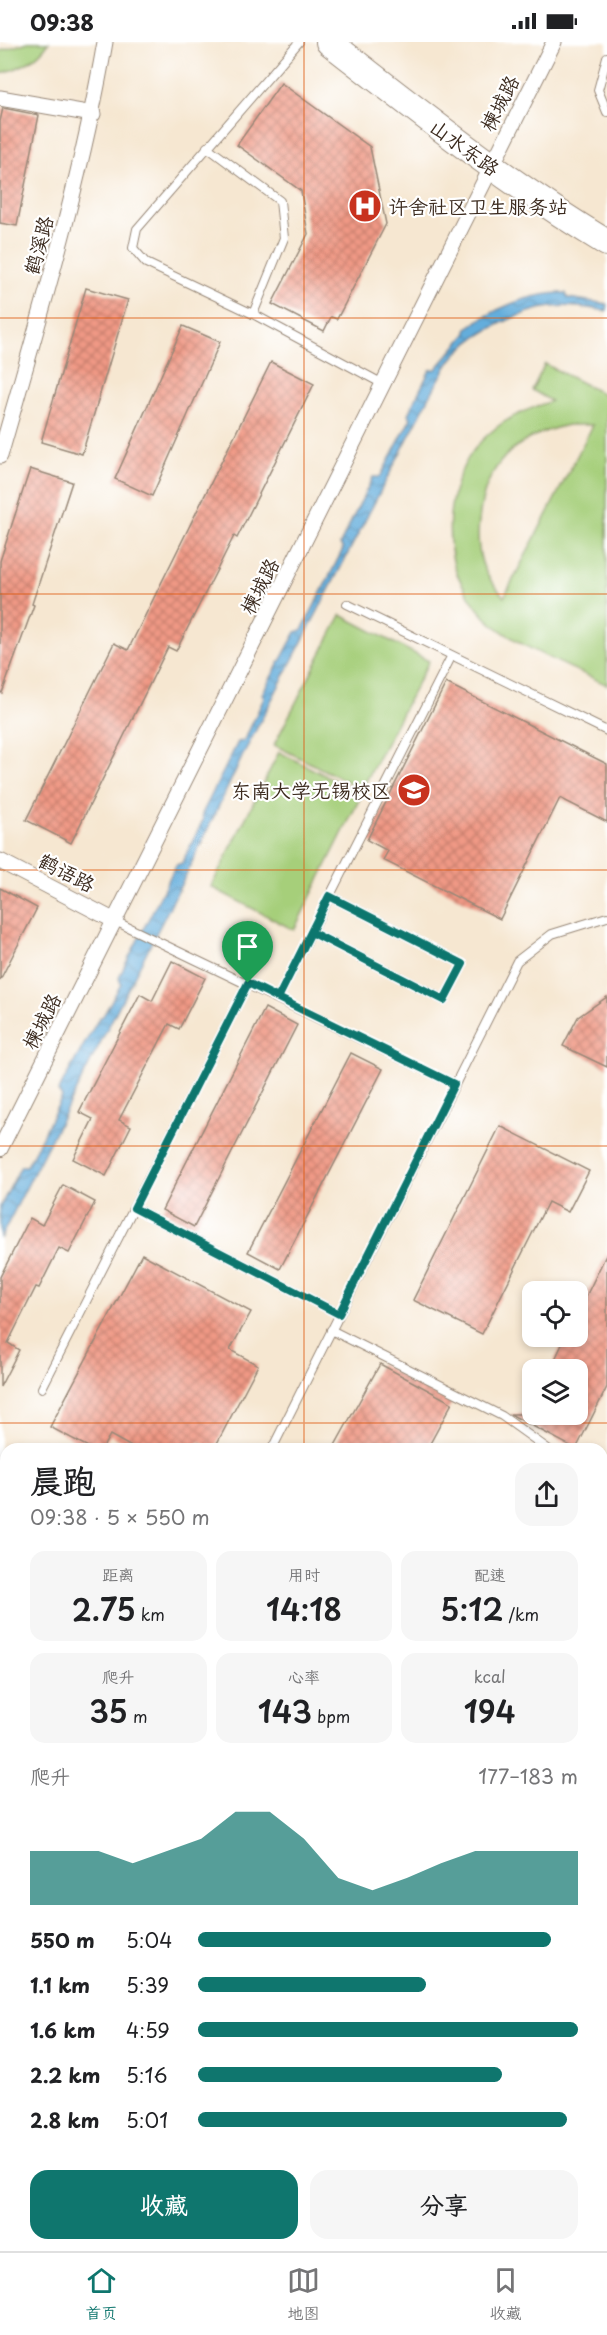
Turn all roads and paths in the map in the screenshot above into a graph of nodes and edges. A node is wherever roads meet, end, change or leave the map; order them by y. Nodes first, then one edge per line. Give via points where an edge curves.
1 (105, 42) edge
2 (299, 42) edge
3 (329, 42) edge
4 (355, 42) edge
5 (554, 42) edge
6 (607, 57) edge
7 (0, 98) edge
8 (607, 112) edge
9 (93, 114) junction
10 (207, 147) junction
11 (495, 158) junction
12 (607, 226) edge
13 (607, 243) edge
14 (253, 314) junction
15 (383, 384) junction
16 (0, 456) edge
17 (346, 604) dead end
18 (451, 657) junction
19 (607, 731) edge
20 (0, 861) edge
21 (329, 896) junction
22 (607, 917) edge
23 (116, 921) junction
24 (311, 932) junction
25 (248, 983) junction
26 (278, 998) junction
27 (454, 1084) junction
28 (0, 1149) edge
29 (134, 1208) junction
30 (339, 1314) junction
31 (331, 1330) junction
32 (42, 1388) dead end
33 (275, 1443) edge
34 (540, 1443) edge

1 - 9 street, 鹤溪路
2 - 10 lane
3 - 11 highway, 山水东路 via 437,127
4 - 11 highway, 山水东路
5 - 11 street, 楝城路
6 - 8 lane via 597,90
7 - 9 street
9 - 16 street, 鹤溪路
10 - 14 lane via 280,201 284,238
10 - 14 lane via 137,229 133,248 146,263
11 - 12 highway, 山水东路
11 - 13 highway, 山水东路
11 - 15 street, 楝城路
14 - 15 lane
15 - 23 street, 楝城路
17 - 18 lane
18 - 19 lane
18 - 21 lane
20 - 23 street, 鹤语路
21 - 24 lane
21 - 24 lane via 463,964 444,1000
22 - 27 lane via 552,934 517,961
23 - 25 lane
23 - 28 street, 楝城路
24 - 26 lane
25 - 26 lane
25 - 29 lane
26 - 27 lane
27 - 30 lane
29 - 30 lane
29 - 32 lane
30 - 31 lane
31 - 33 lane
31 - 34 lane via 502,1416

